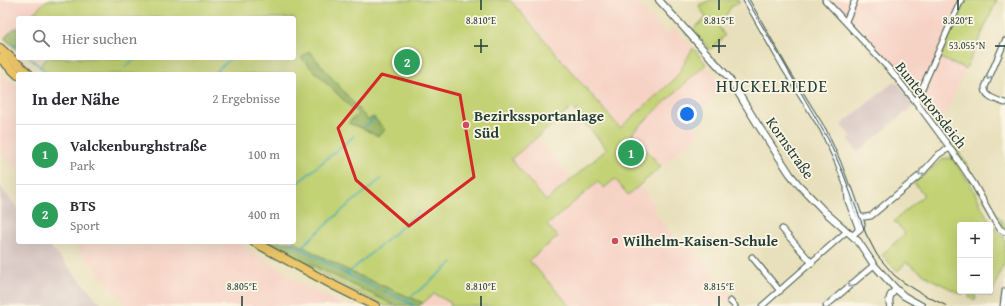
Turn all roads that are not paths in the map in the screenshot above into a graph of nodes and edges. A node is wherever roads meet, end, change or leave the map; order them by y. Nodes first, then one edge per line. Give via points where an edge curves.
1 (659, 0) edge
2 (746, 0) edge
3 (825, 0) edge
4 (855, 0) edge
5 (961, 0) edge
6 (846, 22) junction
7 (1005, 41) edge
8 (0, 48) edge
9 (0, 58) edge
10 (27, 72) edge
11 (16, 73) edge
12 (916, 102) junction
13 (1005, 103) edge
14 (950, 148) junction
15 (847, 187) junction
16 (859, 217) junction
17 (782, 229) dead end
18 (858, 230) junction
19 (1005, 232) edge
20 (850, 233) junction
21 (258, 244) edge
22 (752, 257) dead end
23 (812, 263) junction
24 (874, 265) junction
25 (896, 289) junction
26 (780, 291) junction
27 (1005, 291) edge
28 (730, 301) dead end
29 (375, 306) edge
30 (735, 306) edge
31 (762, 306) edge
32 (826, 306) edge
33 (890, 306) edge
34 (922, 306) edge
35 (1003, 306) edge

1 - 20 street, Kornstraße via 729,78 798,184
2 - 15 street via 823,130
3 - 6 street, Buntentorsdeich
4 - 6 street
5 - 12 street
6 - 12 street, Buntentorsdeich
7 -> 13 street via 984,87 988,96
8 - 10 main road
9 - 11 main road
12 - 14 street, Buntentorsdeich
14 -> 16 street via 939,154 871,216
14 - 19 street, Buntentorsdeich via 994,220
15 - 16 street
15 - 18 street via 848,201
16 - 18 street via 862,224
17 - 23 street
18 - 20 street
20 - 23 street
20 - 24 street, Kornstraße
21 - 29 main road
22 - 26 street
23 - 26 street
24 - 25 street, Kornstraße
24 -> 32 street
25 - 33 street via 889,297
25 - 34 street
26 - 31 street
27 - 35 street
28 - 30 street

